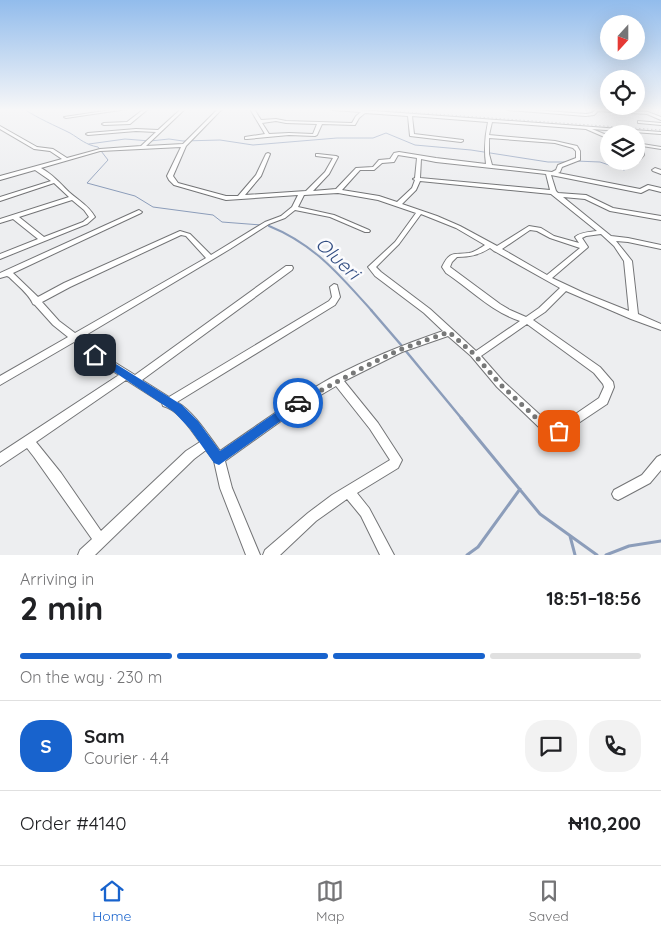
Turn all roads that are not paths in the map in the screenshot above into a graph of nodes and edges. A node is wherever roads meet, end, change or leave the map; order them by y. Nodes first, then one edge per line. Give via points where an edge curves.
1 (14, 135) edge
2 (156, 135) edge
3 (194, 135) edge
4 (278, 135) edge
5 (412, 135) edge
6 (265, 136) joint
7 (488, 136) joint
8 (247, 138) dead end
9 (461, 140) dead end
10 (184, 145) junction
11 (645, 145) edge
12 (143, 146) junction
13 (661, 148) edge
14 (268, 154) dead end
15 (318, 155) dead end
16 (420, 158) junction
17 (66, 159) junction
18 (489, 165) junction
19 (36, 168) junction
20 (550, 173) junction
21 (0, 178) edge
22 (416, 179) junction
23 (55, 181) junction
24 (661, 190) edge
25 (338, 191) junction
26 (305, 194) junction
27 (555, 194) junction
28 (72, 198) junction
29 (239, 198) junction
30 (0, 199) edge
31 (397, 205) junction
32 (294, 208) junction
33 (139, 212) dead end
34 (420, 212) junction
35 (15, 217) junction
36 (661, 218) edge
37 (0, 221) edge
38 (366, 231) dead end
39 (603, 232) junction
40 (609, 238) junction
41 (43, 240) junction
42 (488, 246) junction
43 (585, 247) junction
44 (661, 247) edge
45 (496, 250) junction
46 (0, 257) edge
47 (210, 258) junction
48 (289, 268) dead end
49 (3, 274) edge
50 (547, 278) junction
51 (334, 287) dead end
52 (565, 287) junction
53 (36, 302) junction
54 (634, 317) junction
55 (527, 320) junction
56 (661, 327) edge
57 (449, 332) junction
58 (74, 338) junction
59 (476, 356) junction
60 (130, 378) junction
61 (337, 380) junction
62 (0, 381) edge
63 (167, 402) junction
64 (28, 441) junction
65 (207, 443) junction
66 (219, 459) junction
67 (0, 460) edge
68 (661, 461) edge
69 (349, 492) junction
70 (618, 494) dead end
71 (101, 541) junction
72 (86, 555) edge
73 (253, 555) edge
74 (270, 555) edge
75 (387, 555) edge

1 - 17 street via 36,148 51,150
2 - 12 street
3 - 10 street
4 - 6 street
5 - 9 street
6 - 8 street
7 - 18 street
7 - 20 street via 575,147 578,159
10 - 12 street
10 - 29 street via 172,170 171,180 192,189
11 - 13 street
12 - 17 street
14 - 29 street via 258,176
15 - 26 street via 336,156 327,173
16 - 18 street
16 - 22 street
16 - 25 street via 397,154 392,161 381,161 374,168 358,169
17 - 19 street
18 - 20 street
19 - 21 street
19 - 23 street
20 - 24 street via 641,191 648,187
20 - 27 street
22 - 27 street
22 - 31 street via 412,191
23 - 28 street
23 - 30 street
25 - 26 street
25 - 31 street via 379,198
26 - 29 street
26 - 32 street
27 - 36 street via 586,197 612,210
27 - 39 street
28 - 35 street
28 - 41 street via 87,208 92,218
31 - 34 street
32 - 38 street via 332,216
32 - 47 street
33 - 49 street
34 - 42 street via 458,227
34 - 57 street via 372,267
35 - 37 street
35 - 41 street
39 - 40 street
39 - 43 street via 578,237
40 - 44 street
40 - 54 street via 628,261
41 - 46 street
42 - 45 street
42 - 55 street via 472,255 458,254 450,258 446,266 491,301
43 - 45 street via 529,228
43 - 50 street
45 - 50 street
47 - 53 street via 188,235 180,233
47 - 58 street
48 - 60 street
49 - 53 street via 12,275
50 - 52 street
51 - 63 street via 336,297 332,303
52 - 54 street
52 - 55 street
53 - 58 street
54 - 56 street
55 - 59 street
55 - 59 street via 607,380 603,401 559,431 549,430 500,384
57 - 59 street
57 - 61 street via 402,349
58 - 60 street
58 - 62 street
60 - 63 street
60 - 64 street
61 - 66 street via 298,403
61 - 69 street via 396,460
63 - 65 street via 178,408
64 - 67 street
64 - 71 street
65 - 66 street
65 - 71 street via 190,455
66 - 73 street via 226,488
68 - 70 street via 646,479
69 - 74 street via 312,517
69 - 75 street via 365,512
71 - 72 street

